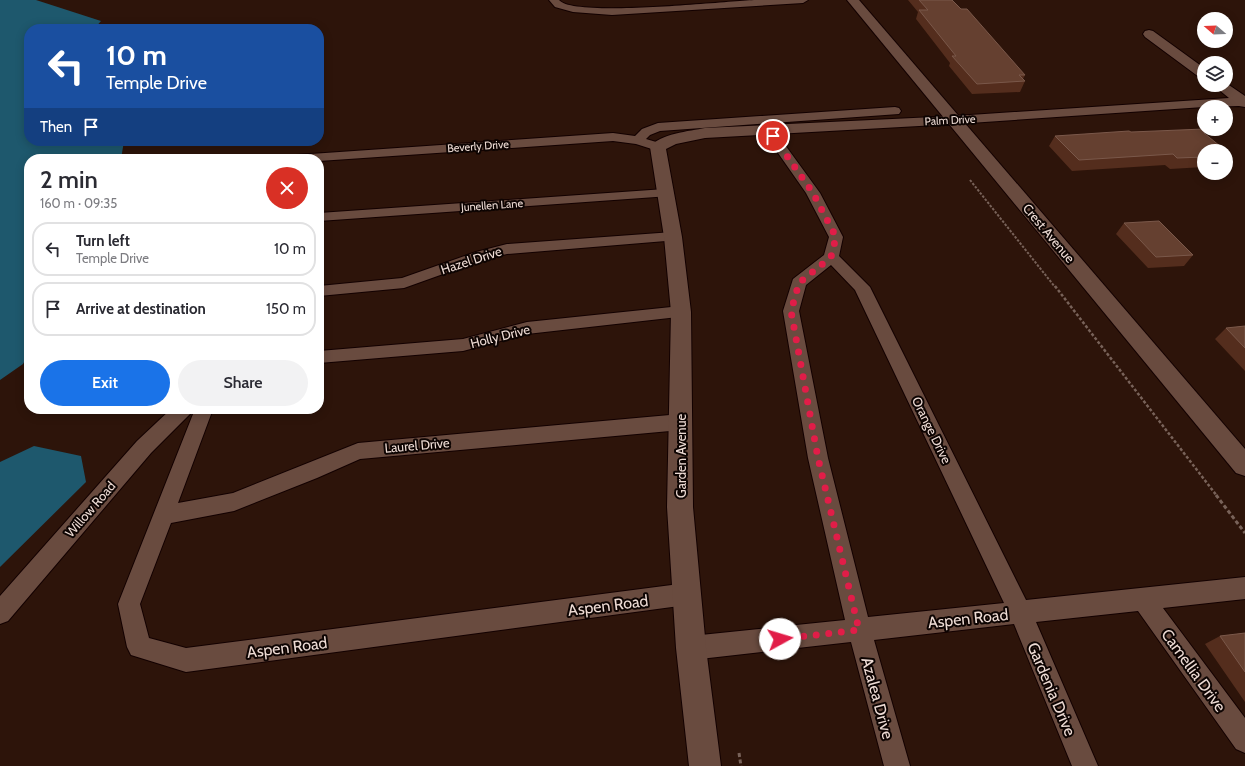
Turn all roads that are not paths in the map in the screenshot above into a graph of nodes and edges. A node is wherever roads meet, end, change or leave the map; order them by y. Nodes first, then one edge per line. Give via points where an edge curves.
1 (554, 0) edge
2 (789, 0) edge
3 (803, 0) edge
4 (852, 0) edge
5 (1149, 34) dead end
6 (1197, 69) edge
7 (1230, 92) edge
8 (1244, 102) edge
9 (895, 111) dead end
10 (955, 120) junction
11 (768, 130) junction
12 (648, 144) junction
13 (324, 157) edge
14 (665, 193) junction
15 (324, 217) edge
16 (673, 237) junction
17 (831, 257) junction
18 (324, 291) edge
19 (681, 312) junction
20 (324, 357) edge
21 (178, 414) edge
22 (202, 414) edge
23 (681, 422) junction
24 (1245, 466) edge
25 (164, 515) junction
26 (1245, 588) edge
27 (687, 594) junction
28 (1143, 599) junction
29 (1020, 612) junction
30 (0, 613) edge
31 (859, 630) junction
32 (690, 648) junction
33 (1245, 740) edge
34 (705, 766) edge
35 (897, 766) edge
36 (1085, 766) edge

1 - 2 lane via 558,5 573,9 612,12
2 - 3 lane
4 - 10 street, Crest Avenue
5 - 6 street
7 - 8 street
8 - 10 street, Palm Drive
9 - 12 lane via 658,126 646,132
10 - 11 street, Palm Drive
10 - 24 street, Crest Avenue
11 - 12 street, Palm Drive via 705,133
11 - 17 lane via 813,193 836,237
12 - 13 lane, Beverly Drive via 613,137
12 - 14 street, Garden Avenue
14 - 15 lane, Junellen Lane
14 - 16 street, Garden Avenue
16 - 18 lane, Hazel Drive via 507,249 481,255 404,283
16 - 19 street, Garden Avenue
17 - 29 lane, Orange Drive via 862,287
17 - 31 lane, Azalea Drive via 799,283 791,311 818,458
19 - 20 lane, Holly Drive via 527,328 463,345
19 - 23 street, Garden Avenue
21 - 30 lane, Willow Road via 144,447
22 - 25 lane, Aspen Road
23 - 25 lane, Laurel Drive via 358,451 234,502
23 - 27 street, Garden Avenue via 680,507
25 - 27 lane, Aspen Road via 130,604 139,647 186,660
26 - 28 lane, Aspen Road
27 - 32 street, Garden Avenue
28 - 29 lane, Aspen Road
28 - 33 lane, Camellia Drive
29 - 31 lane, Aspen Road
29 - 36 lane, Gardenia Drive
31 - 32 lane, Aspen Road
31 - 35 lane, Azalea Drive
32 - 34 street, Garden Avenue

